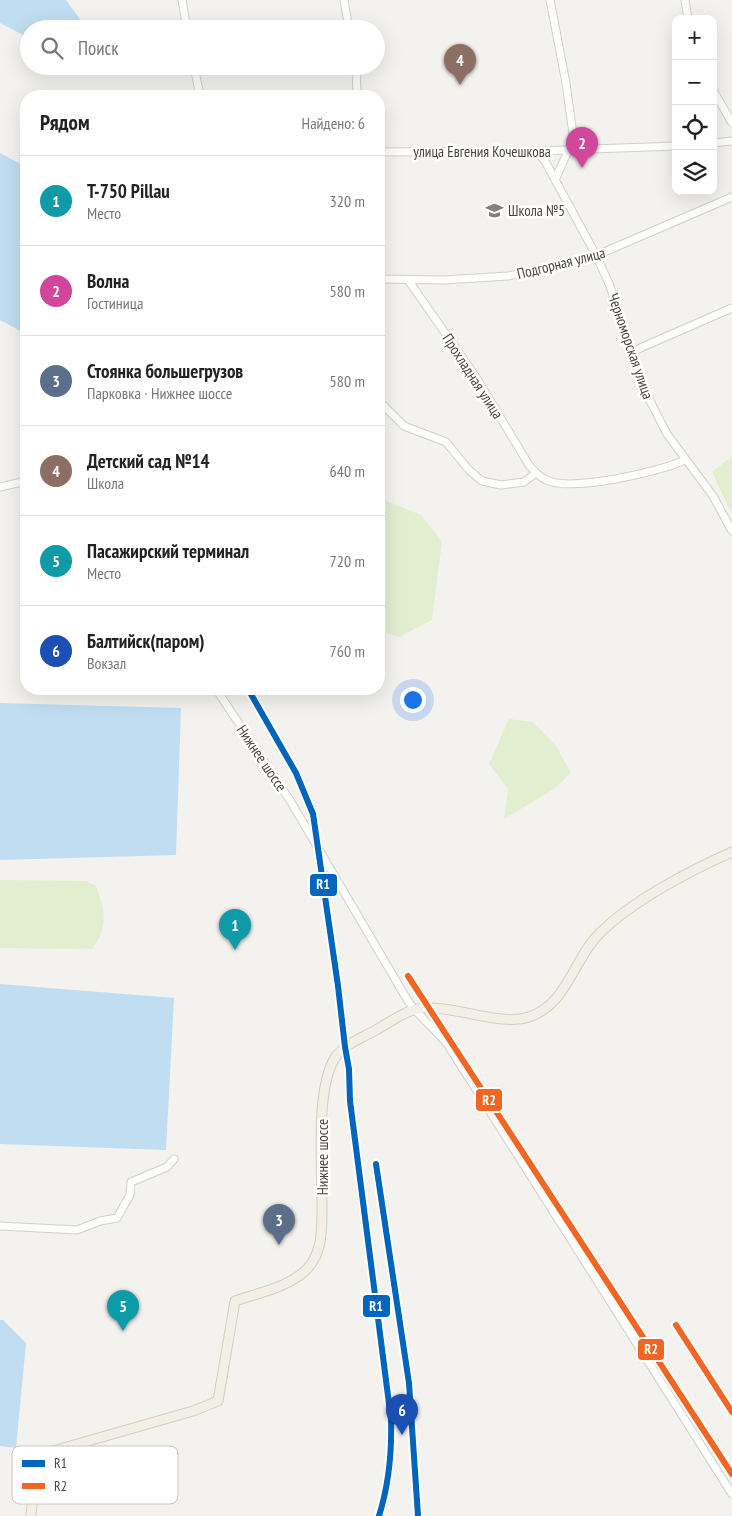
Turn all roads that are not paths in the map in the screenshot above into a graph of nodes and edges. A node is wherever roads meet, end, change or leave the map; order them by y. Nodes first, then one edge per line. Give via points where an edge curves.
1 (182, 0) edge
2 (344, 0) edge
3 (559, 0) edge
4 (684, 0) edge
5 (551, 3) edge
6 (687, 15) edge
7 (185, 20) edge
8 (347, 20) edge
9 (196, 75) edge
10 (356, 75) edge
11 (199, 90) edge
12 (357, 90) edge
13 (717, 97) edge
14 (732, 123) edge
15 (732, 141) edge
16 (717, 143) edge
17 (672, 146) edge
18 (537, 151) junction
19 (568, 151) junction
20 (385, 152) edge
21 (555, 180) junction
22 (732, 197) edge
23 (597, 256) junction
24 (385, 280) edge
25 (408, 280) junction
26 (732, 308) edge
27 (631, 352) junction
28 (385, 407) edge
29 (685, 460) junction
30 (536, 473) junction
31 (20, 482) edge
32 (0, 487) edge
33 (732, 531) edge
34 (220, 695) edge
35 (732, 852) edge
36 (414, 1009) junction
37 (174, 1159) dead end
38 (0, 1226) edge
39 (70, 1446) edge
40 (732, 1494) edge

1 - 7 street
2 - 8 street
3 - 5 street
4 - 6 street
5 - 19 street via 573,134
9 - 11 street
10 - 12 street
13 - 14 street
15 - 16 street
17 - 19 street, улица Евгения Кочешкова
18 - 19 street, улица Евгения Кочешкова
18 - 20 street, улица Евгения Кочешкова
18 - 21 street, Черноморская улица
19 - 21 street
21 - 23 street, Черноморская улица
22 - 23 street, Подгорная улица
23 - 25 street, Подгорная улица via 508,276
23 - 27 street, Черноморская улица
24 - 25 street, Подгорная улица
25 - 30 street, Прохладная улица via 476,377
26 - 27 street
27 - 29 street, Черноморская улица via 643,387 667,434
28 - 30 street via 404,426 446,442 482,481 501,485 524,482
29 - 30 street via 668,468 584,484 562,484 546,480
29 - 33 street, Черноморская улица via 713,496
31 - 32 street
34 - 36 street, Нижнее шоссе via 291,802
35 - 36 main road via 707,863 620,916 599,933 584,951 565,988 539,1013 509,1019 448,1008
36 - 39 main road, Нижнее шоссе via 345,1047 328,1071 322,1108 322,1227 316,1257 295,1278 274,1289 235,1301 218,1401
36 - 40 street, Нижнее шоссе via 446,1042
37 - 38 street via 166,1167 130,1182 130,1196 117,1218 77,1230

